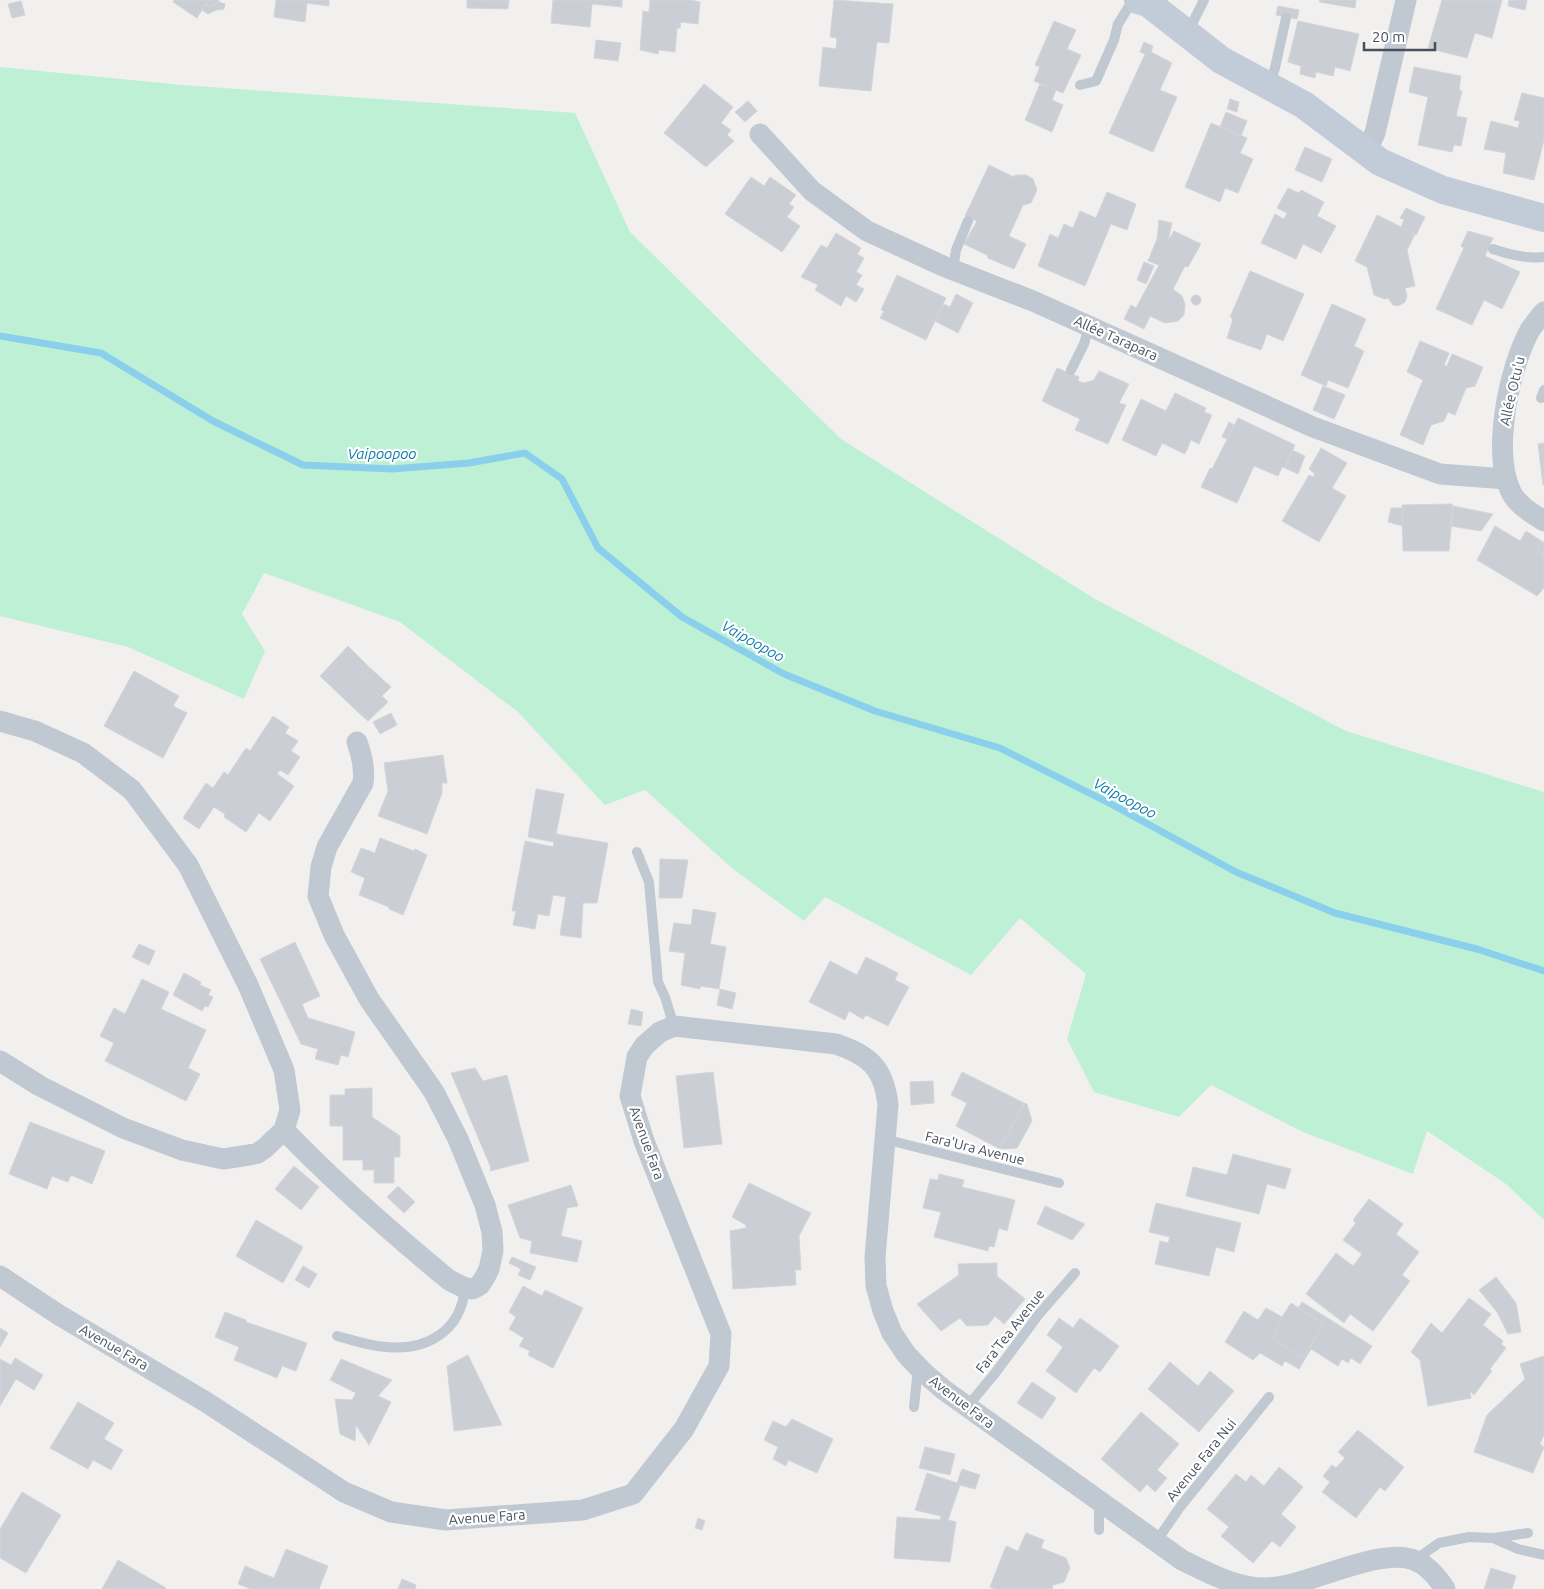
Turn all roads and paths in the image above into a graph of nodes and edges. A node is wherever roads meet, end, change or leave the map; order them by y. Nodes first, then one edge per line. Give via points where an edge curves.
1 (1133, 0) edge
2 (1138, 0) edge
3 (1204, 0) edge
4 (1406, 0) edge
5 (1286, 18) dead end
6 (1187, 33) junction
7 (1080, 85) dead end
8 (1269, 86) junction
9 (760, 134) dead end
10 (1366, 152) junction
11 (1544, 218) edge
12 (968, 221) dead end
13 (1493, 249) dead end
14 (1544, 257) edge
15 (953, 270) junction
16 (1544, 312) edge
17 (1089, 326) junction
18 (1071, 370) dead end
19 (1506, 479) junction
20 (1544, 521) edge
21 (0, 721) edge
22 (357, 742) dead end
23 (637, 852) dead end
24 (674, 1026) junction
25 (0, 1061) edge
26 (284, 1130) junction
27 (884, 1139) junction
28 (1059, 1182) dead end
29 (1075, 1274) dead end
30 (0, 1276) edge
31 (465, 1288) junction
32 (337, 1336) dead end
33 (918, 1367) junction
34 (1269, 1397) dead end
35 (914, 1407) dead end
36 (967, 1407) junction
37 (1099, 1501) junction
38 (1099, 1530) dead end
39 (1528, 1533) dead end
40 (1494, 1538) junction
41 (1156, 1542) junction
42 (1544, 1555) edge
43 (1415, 1560) junction
44 (1300, 1586) edge
45 (1445, 1589) edge

1 - 7 lane via 1118,24 1096,81
2 - 6 main road via 1148,3
3 - 6 lane
4 - 10 street via 1375,133
5 - 8 lane
6 - 8 main road via 1222,60
8 - 10 main road via 1304,105
9 - 15 street, Allée Tarapara via 812,191 867,232
10 - 11 main road via 1380,162 1443,190
12 - 15 lane via 956,250
13 - 14 lane via 1512,256
15 - 17 street, Allée Tarapara
16 - 19 street, Allée Otu'u via 1531,328 1514,373 1502,430
17 - 18 lane
17 - 19 street, Allée Tarapara via 1313,427 1440,474
19 - 20 street, Allée Otu'u via 1513,496
21 - 26 street via 35,731 83,753 132,790 188,864 248,985 284,1070 290,1110
22 - 31 street via 364,763 363,783 325,852 318,896 334,935 369,999 434,1092 485,1205 493,1241 492,1260 480,1285 473,1289
23 - 24 lane via 649,882 658,982
24 - 27 street, Avenue Fara via 836,1044 856,1051 871,1062 886,1089 888,1105
24 - 30 street, Avenue Fara via 660,1032 644,1046 637,1058 630,1096 644,1141 721,1334 719,1366 684,1429 633,1494 583,1510 446,1520 391,1512 344,1492 206,1402
25 - 26 street via 40,1086 123,1128 182,1150 223,1159 240,1157 258,1153
26 - 31 street via 414,1251 449,1280
27 - 28 lane, Fara'Ura Avenue
27 - 33 street, Avenue Fara via 875,1258 876,1286 892,1333
29 - 36 lane, Fara'Tea Avenue via 1039,1314
31 - 32 lane via 458,1315 438,1336 424,1343 404,1348 384,1347
33 - 35 lane
33 - 36 street, Avenue Fara
34 - 41 lane, Avenue Fara Nui via 1180,1506
36 - 37 street, Avenue Fara
37 - 38 lane
37 - 41 street, Avenue Fara
39 - 40 lane
40 - 42 lane via 1518,1549
40 - 43 lane via 1439,1543
41 - 44 street, Avenue Fara via 1206,1572 1243,1585 1265,1588
43 - 44 street, Avenue Fara via 1376,1559
43 - 45 street via 1429,1570

